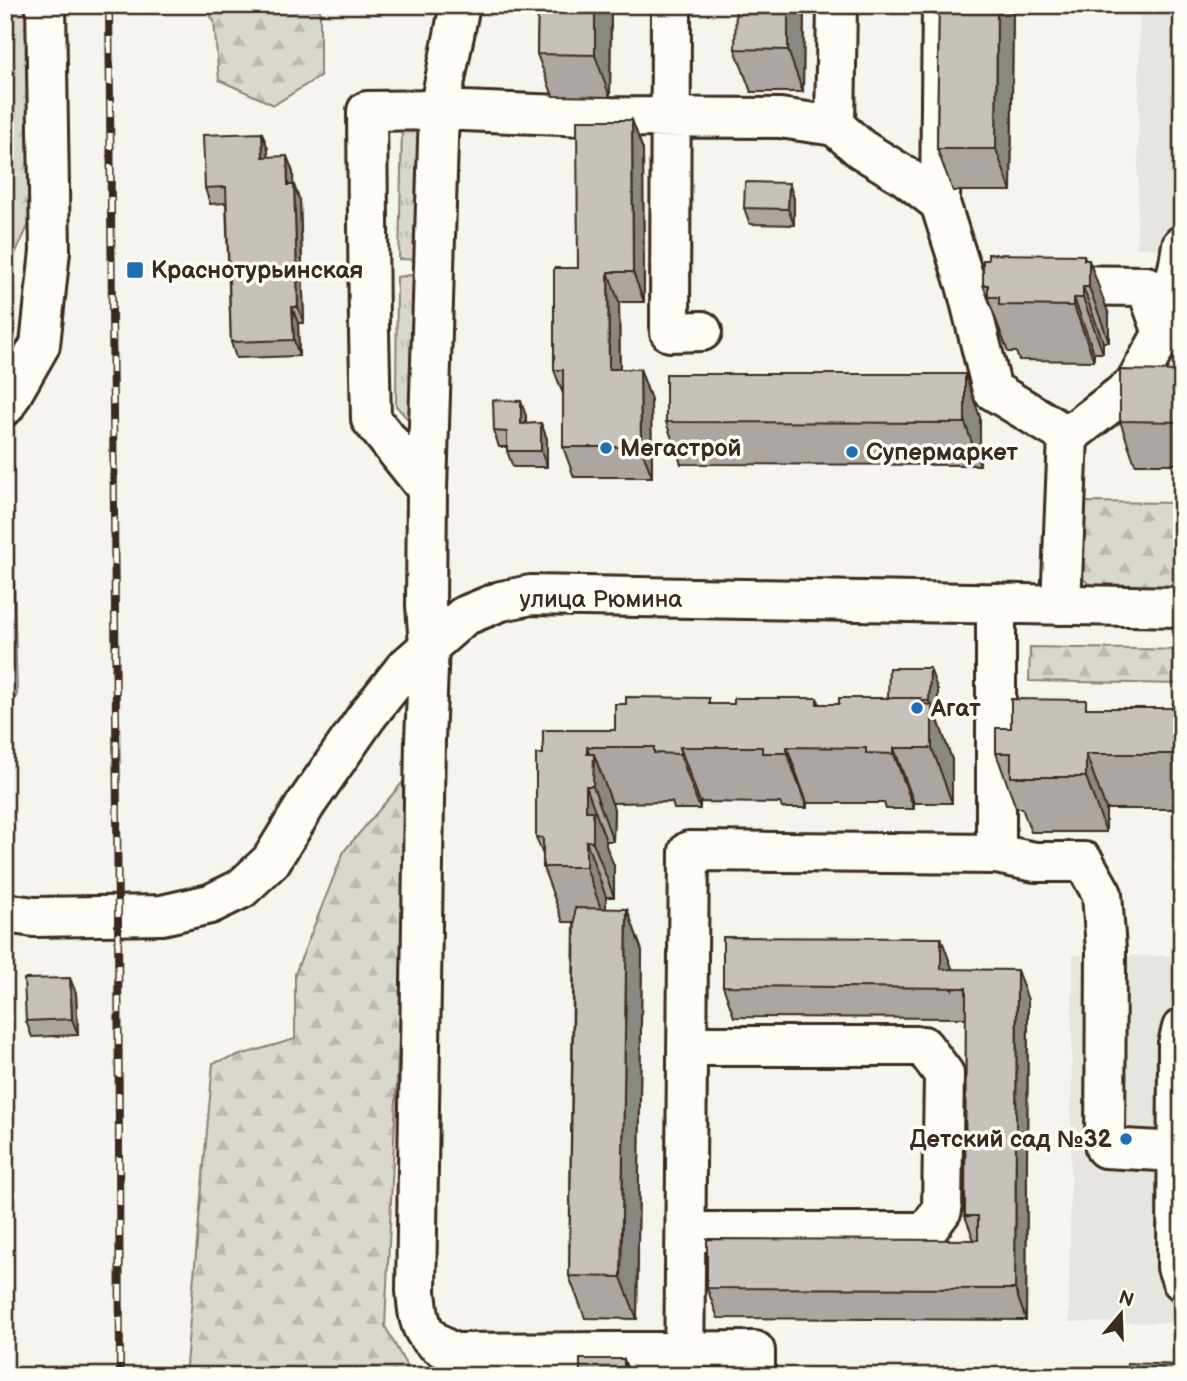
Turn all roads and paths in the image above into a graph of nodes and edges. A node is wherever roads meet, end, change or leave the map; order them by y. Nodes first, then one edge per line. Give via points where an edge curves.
1 (47, 5) edge
2 (460, 5) edge
3 (671, 5) edge
4 (838, 5) edge
5 (942, 5) edge
6 (439, 110) junction
7 (670, 117) junction
8 (835, 126) junction
9 (940, 203) junction
10 (1182, 245) edge
11 (994, 285) junction
12 (702, 331) dead end
13 (1163, 333) junction
14 (5, 406) edge
15 (1068, 436) junction
16 (427, 489) junction
17 (996, 603) junction
18 (1061, 604) junction
19 (1182, 607) edge
20 (429, 645) junction
21 (996, 854) junction
22 (5, 913) edge
23 (1182, 1028) edge
24 (687, 1046) junction
25 (1179, 1152) junction
26 (686, 1232) junction
27 (1182, 1281) edge
28 (755, 1363) edge
29 (457, 1364) edge
30 (684, 1364) edge

1 - 14 main road via 50,251 40,345
2 - 6 main road
3 - 7 main road
4 - 8 main road
5 - 9 main road
6 - 7 main road
6 - 16 main road
6 - 16 main road via 367,111 372,419
7 - 8 main road via 780,118
7 - 12 main road via 670,332
8 - 9 main road
9 - 11 main road
10 - 13 main road
11 - 13 main road via 1146,286
11 - 15 main road via 978,390
13 - 15 main road via 1134,385
15 - 18 main road
16 - 20 main road
17 - 18 main road, улица Рюмина
17 - 20 main road, улица Рюмина via 531,595 464,616
17 - 21 main road
18 - 19 main road, улица Рюмина
20 - 22 main road, улица Рюмина via 367,716 271,861 241,889 210,904 162,915 34,917
20 - 29 main road via 416,1291 424,1332
21 - 24 main road via 689,851
21 - 25 main road via 1035,862 1084,862 1102,894 1105,927 1105,1148
23 - 25 main road via 1178,1044
24 - 26 main road
24 - 26 main road via 923,1046 944,1074 942,1210 926,1232
25 - 27 main road via 1177,1267
26 - 30 main road
28 - 30 main road
29 - 30 main road

